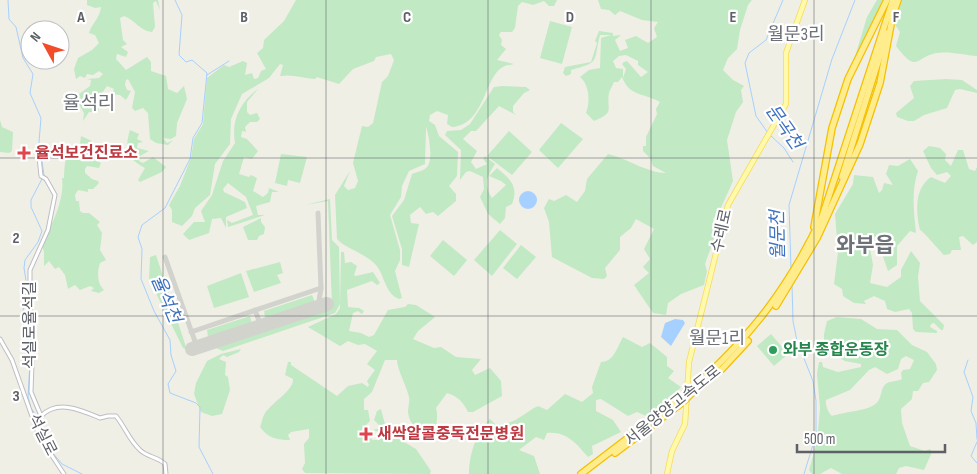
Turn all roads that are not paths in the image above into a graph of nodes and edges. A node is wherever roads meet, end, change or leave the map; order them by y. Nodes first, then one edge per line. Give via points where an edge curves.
1 (805, 0) edge
2 (887, 0) edge
3 (893, 0) edge
4 (898, 0) edge
5 (38, 147) dead end
6 (812, 237) junction
7 (0, 339) edge
8 (692, 392) junction
9 (590, 470) edge
10 (64, 474) edge
11 (166, 474) edge
12 (581, 474) edge
13 (667, 474) edge

1 - 13 main road, 수레로 via 786,53 786,104 728,205 690,362 685,424 672,451
2 - 6 highway, 서울양양고속도로 via 848,79 832,128
3 - 6 highway, 서울양양고속도로 via 822,217
4 - 8 highway, 서울양양고속도로 via 871,116 808,257 781,300 740,349 707,383
5 - 11 street, 석실로율석길 via 44,178 56,195 53,216 30,270 31,392 42,416 56,406 100,418 116,416 141,452 165,464
6 - 8 highway, 서울양양고속도로 via 781,292 746,337
7 - 10 street, 석실로 via 12,360 38,435
8 - 9 highway, 서울양양고속도로, bridge
9 - 12 highway, 서울양양고속도로

